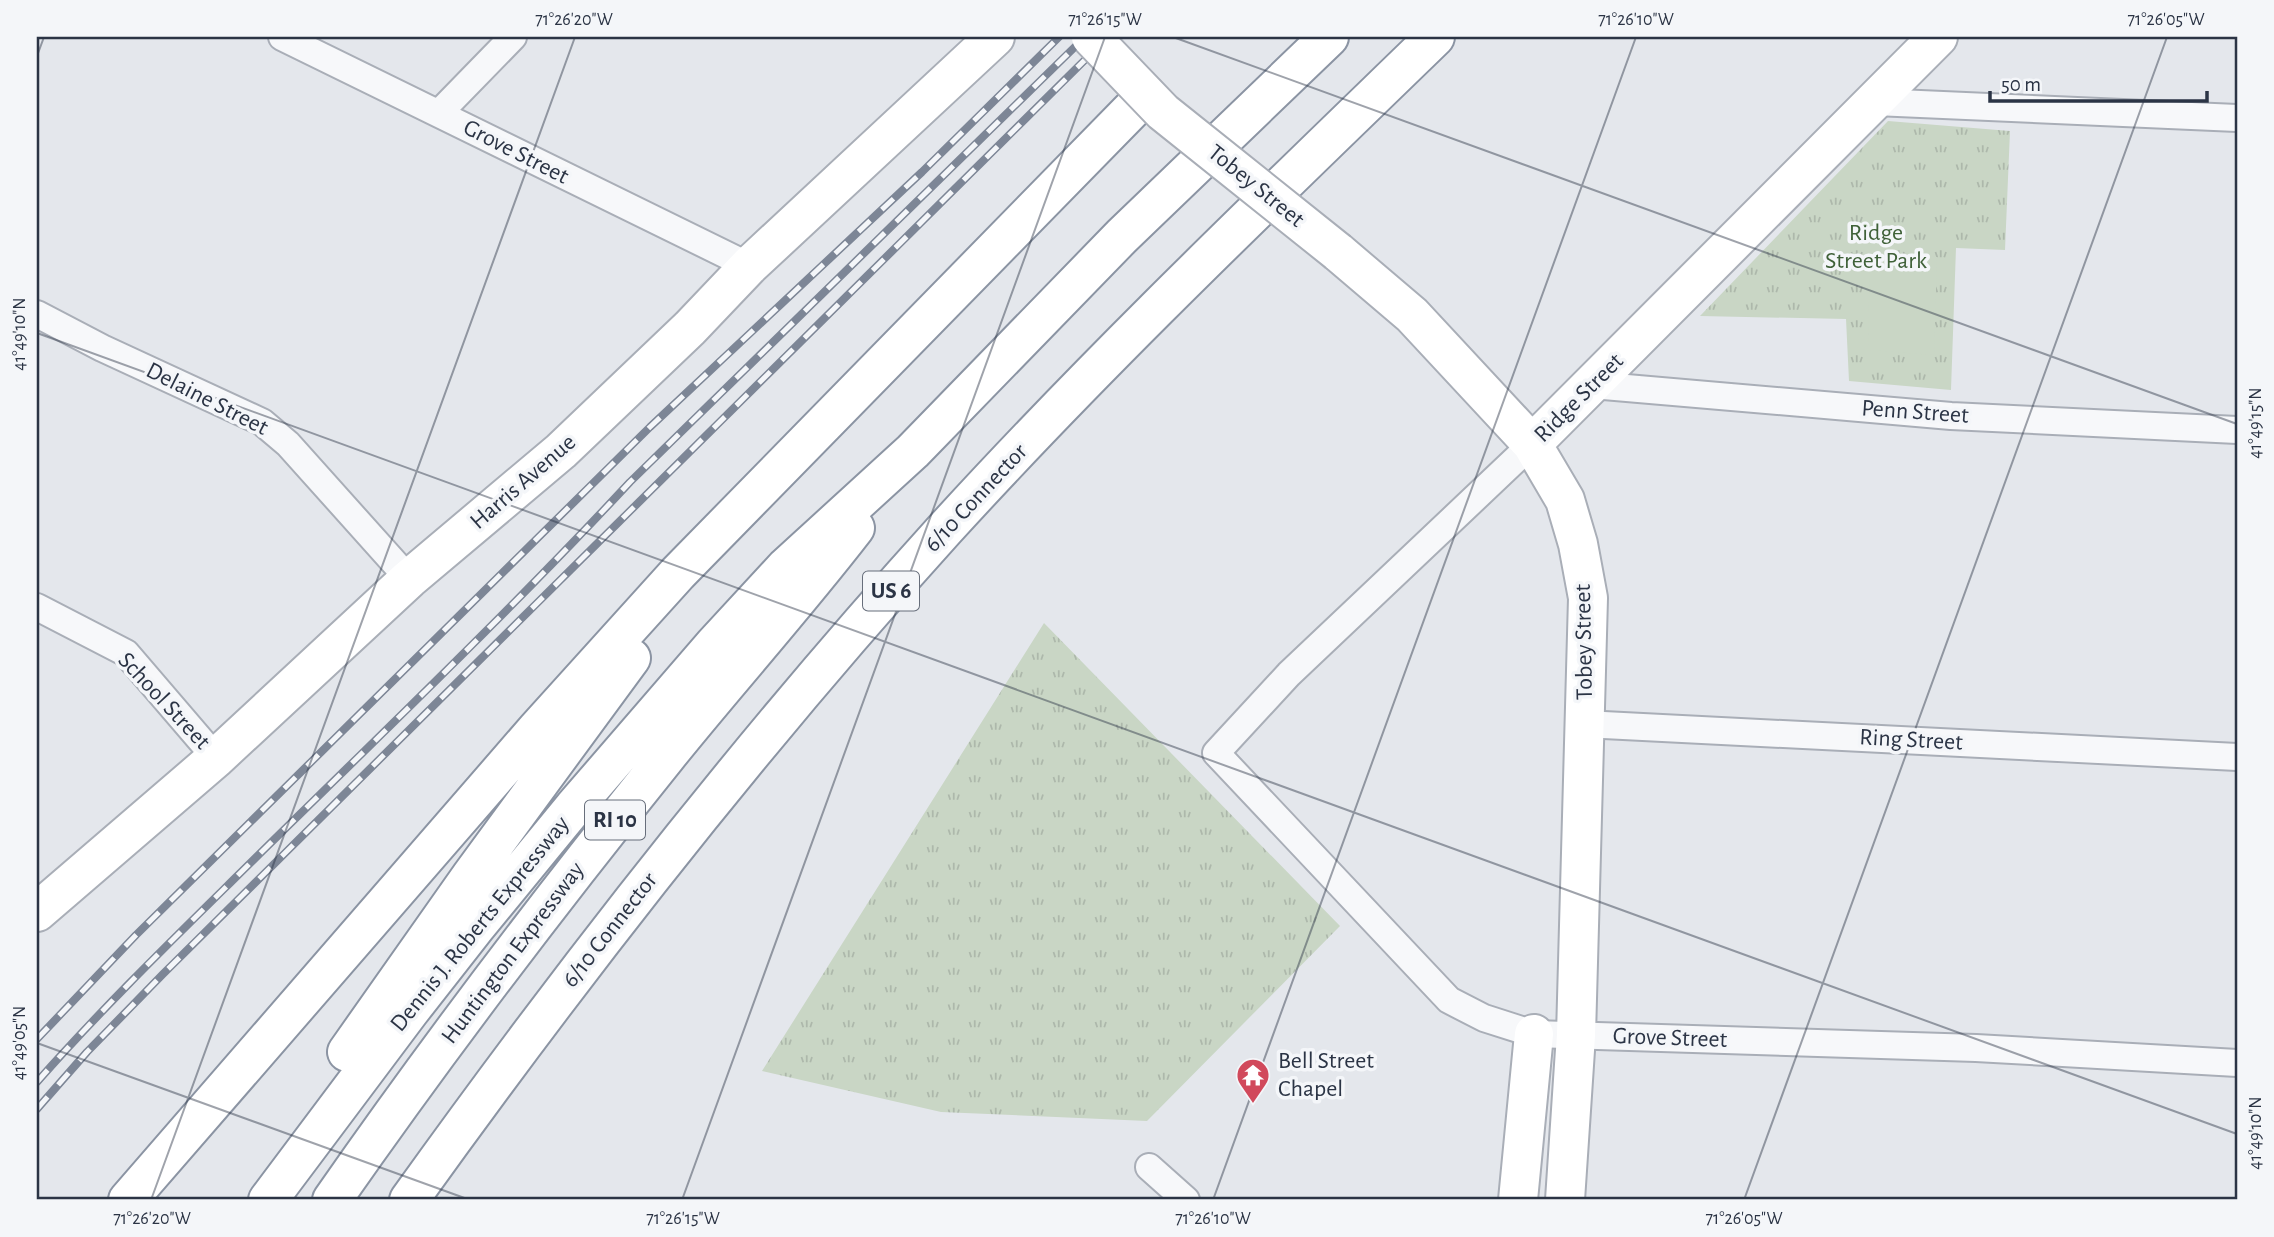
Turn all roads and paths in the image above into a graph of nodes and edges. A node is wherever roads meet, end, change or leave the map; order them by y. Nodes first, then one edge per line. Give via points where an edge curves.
1 (282, 37) edge
2 (513, 37) edge
3 (1091, 37) edge
4 (1329, 37) edge
5 (1436, 37) edge
6 (1938, 37) edge
7 (982, 41) edge
8 (1146, 95) junction
9 (1875, 102) junction
10 (439, 113) junction
11 (2237, 118) edge
12 (749, 266) junction
13 (37, 314) edge
14 (1592, 385) junction
15 (2237, 430) edge
16 (1532, 444) junction
17 (913, 451) junction
18 (737, 512) junction
19 (409, 579) junction
20 (37, 607) edge
21 (1584, 724) junction
22 (1216, 754) joint
23 (2237, 757) edge
24 (216, 758) junction
25 (37, 912) edge
26 (1534, 1034) junction
27 (1576, 1035) junction
28 (2237, 1063) edge
29 (1149, 1167) dead end
30 (128, 1200) edge
31 (255, 1200) edge
32 (268, 1200) edge
33 (332, 1200) edge
34 (409, 1200) edge
35 (1186, 1200) edge
36 (1518, 1200) edge
37 (1565, 1200) edge

1 - 10 street, Grove Street
2 - 10 street
3 - 8 main road, Tobey Street, bridge
4 - 17 main road via 1122,236
5 - 34 main road, 6/10 Connector / US 6 via 1124,341 877,607 629,905
6 - 9 main road, Ridge Street
7 - 12 main road, Harris Avenue
8 - 16 main road, Tobey Street, bridge via 1412,315
8 - 18 main road
9 - 11 street
9 - 14 main road, Ridge Street
10 - 12 street, Grove Street
12 - 19 main road, Harris Avenue via 561,451
13 - 19 street, Delaine Street via 261,422 288,444
14 - 15 street, Penn Street via 1951,416
14 - 16 main road, Ridge Street
16 - 21 main road, Tobey Street via 1565,500 1581,557 1588,598
16 - 22 street, Ridge Street via 1289,674
17 - 32 main road, Dennis J. Roberts Expressway via 786,567 643,726 474,929
17 - 33 main road, Huntington Expressway / RI 10 via 807,590 539,917
18 - 30 main road via 537,729
18 - 31 main road via 296,1123
19 - 24 main road, Harris Avenue
20 - 24 street, School Street via 126,653
21 - 23 street, Ring Street
21 - 27 main road, Tobey Street
22 - 26 street, Grove Street via 1449,1000 1484,1018
24 - 25 main road, Harris Avenue
26 - 27 street, Grove Street
26 - 36 main road
27 - 28 street, Grove Street via 1976,1048
27 - 37 main road, Tobey Street
29 - 35 street

